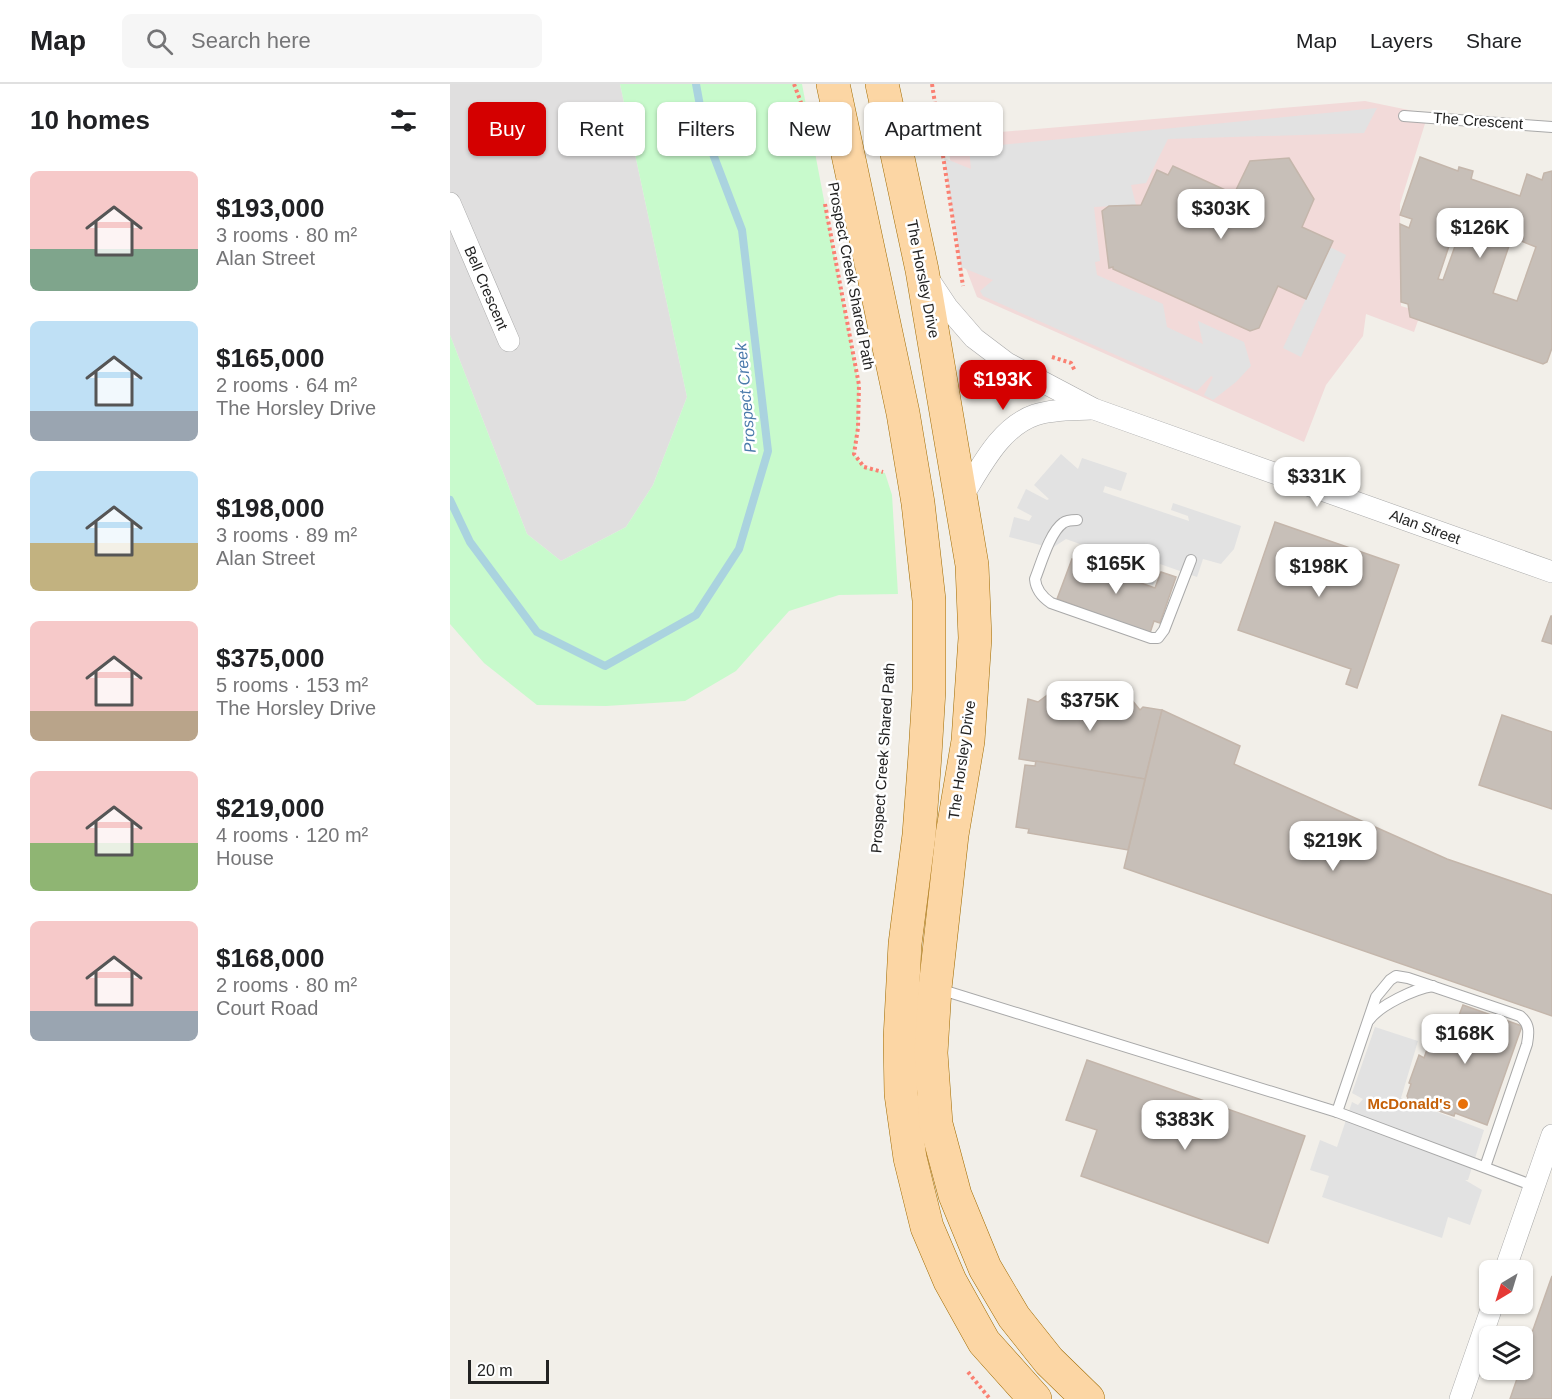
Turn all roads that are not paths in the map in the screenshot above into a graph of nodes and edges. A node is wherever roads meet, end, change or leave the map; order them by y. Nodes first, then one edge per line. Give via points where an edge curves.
1 (833, 84) edge
2 (882, 84) edge
3 (1404, 116) dead end
4 (1552, 127) edge
5 (450, 203) edge
6 (922, 270) junction
7 (509, 340) dead end
8 (1094, 409) junction
9 (962, 496) junction
10 (1077, 520) dead end
11 (1191, 560) dead end
12 (1552, 573) edge
13 (1433, 986) junction
14 (935, 988) junction
15 (1367, 1023) junction
16 (1337, 1112) junction
17 (1552, 1135) edge
18 (1485, 1167) junction
19 (1534, 1186) junction
20 (1508, 1260) edge
21 (1490, 1314) edge
22 (1035, 1399) edge
23 (1088, 1399) edge
24 (1460, 1399) edge

1 - 22 main road via 903,413 929,600 926,744 905,944 900,1040 901,1094 910,1158 927,1227 950,1281 984,1342
2 - 6 main road, The Horsley Drive
3 - 4 lane, The Crescent
5 - 7 street, Bell Crescent
6 - 8 street, Alan Street via 974,338 1007,363
6 - 9 main road, The Horsley Drive
8 - 9 street, Alan Street via 1035,415 1013,427
8 - 12 street, Alan Street
9 - 14 main road, The Horsley Drive via 972,565 975,639 968,741 952,835
10 - 11 lane via 1066,521 1053,535 1035,579 1040,594 1052,603 1151,638 1158,638 1164,630
13 - 15 lane via 1383,1007
13 - 15 lane via 1396,976 1376,997
13 - 18 lane via 1520,1016 1528,1028 1527,1044
14 - 16 lane
14 - 23 main road, The Horsley Drive via 931,1053 936,1124 955,1196 985,1268 1014,1317 1048,1361
15 - 16 lane
16 - 18 lane
17 - 19 street
18 - 19 lane
19 - 20 street
21 - 24 street

